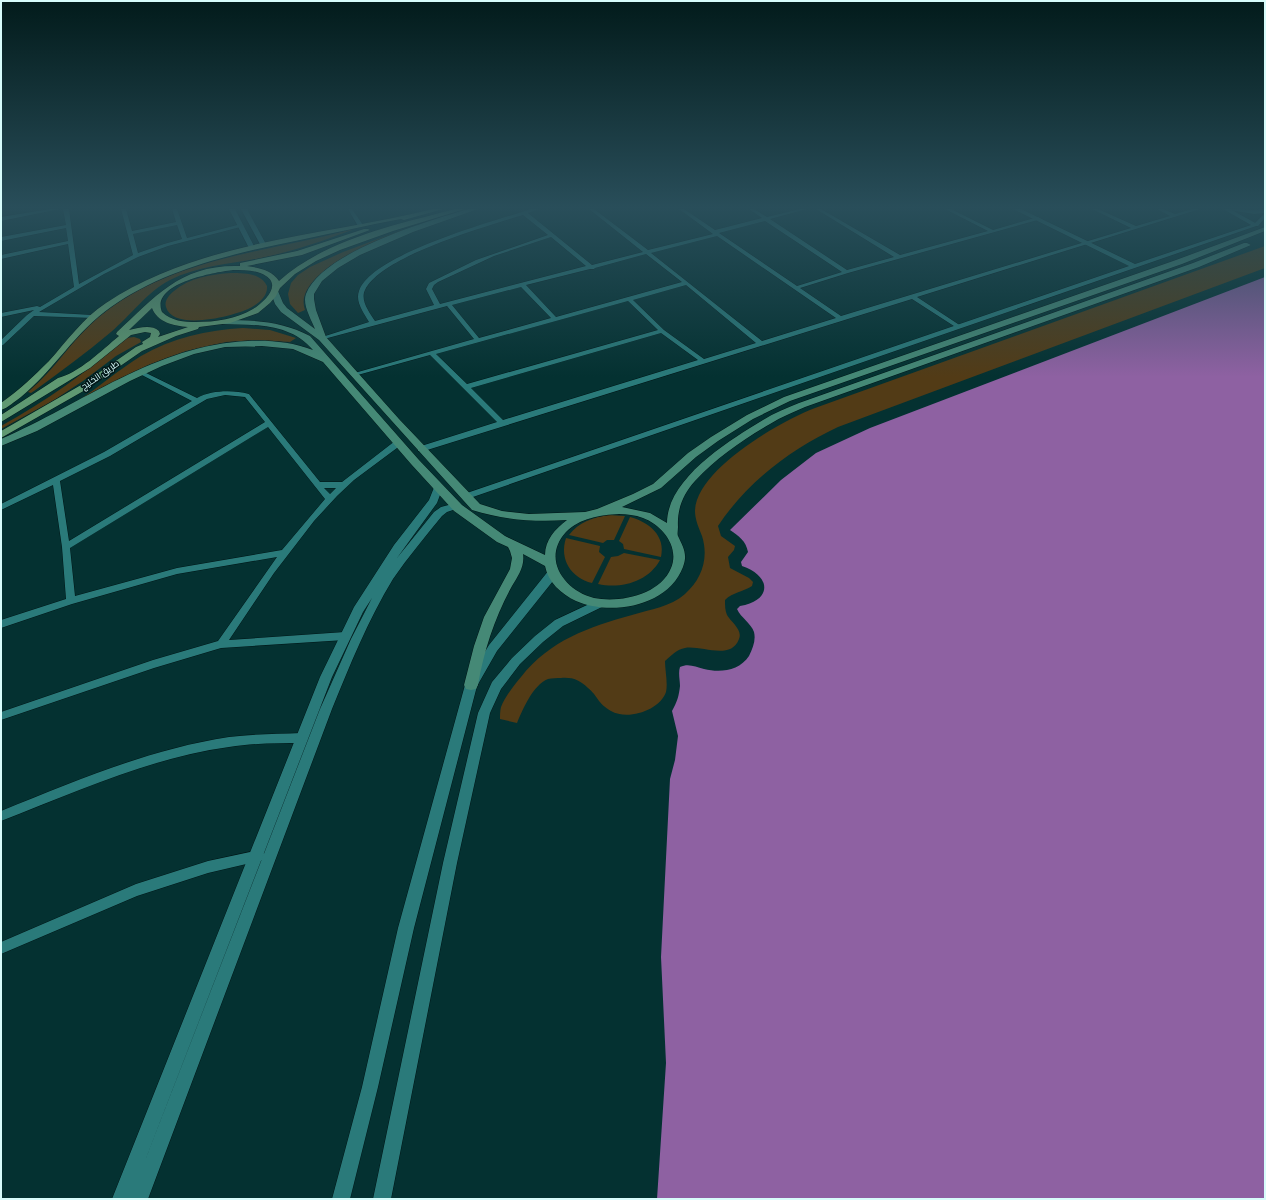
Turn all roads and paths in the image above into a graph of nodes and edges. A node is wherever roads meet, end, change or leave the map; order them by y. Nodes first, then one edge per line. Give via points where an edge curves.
1 (74, 265) edge
2 (118, 265) edge
3 (189, 265) edge
4 (238, 265) edge
5 (281, 265) edge
6 (296, 265) edge
7 (303, 265) edge
8 (337, 265) edge
9 (389, 265) edge
10 (466, 265) edge
11 (588, 265) edge
12 (603, 265) edge
13 (664, 265) edge
14 (763, 265) edge
15 (836, 265) edge
16 (873, 265) edge
17 (1015, 265) edge
18 (1138, 265) edge
19 (1169, 265) edge
20 (1196, 265) edge
21 (592, 268) junction
22 (216, 269) junction
23 (846, 272) junction
24 (687, 283) junction
25 (523, 286) junction
26 (77, 288) junction
27 (796, 288) junction
28 (276, 290) junction
29 (160, 296) junction
30 (913, 297) junction
31 (630, 299) junction
32 (449, 305) junction
33 (45, 307) junction
34 (438, 307) junction
35 (33, 314) junction
36 (1, 315) edge
37 (92, 317) junction
38 (555, 319) junction
39 (841, 319) junction
40 (222, 322) junction
41 (373, 323) junction
42 (203, 325) junction
43 (959, 327) junction
44 (662, 331) junction
45 (11, 334) junction
46 (1, 336) edge
47 (322, 338) junction
48 (478, 340) junction
49 (1, 344) edge
50 (762, 344) junction
51 (432, 353) junction
52 (703, 362) junction
53 (330, 363) junction
54 (140, 372) junction
55 (354, 374) junction
56 (55, 384) junction
57 (466, 387) junction
58 (69, 396) junction
59 (197, 401) junction
60 (1, 407) edge
61 (1, 419) edge
62 (269, 423) junction
63 (502, 423) junction
64 (1, 435) edge
65 (1, 442) edge
66 (398, 443) junction
67 (422, 450) junction
68 (56, 481) junction
69 (318, 485) junction
70 (345, 485) junction
71 (438, 487) junction
72 (329, 499) junction
73 (461, 501) junction
74 (1, 507) edge
75 (601, 511) junction
76 (584, 515) junction
77 (672, 536) junction
78 (512, 544) junction
79 (66, 547) junction
80 (283, 552) junction
81 (551, 568) junction
82 (71, 601) junction
83 (600, 603) junction
84 (1, 624) edge
85 (346, 636) junction
86 (221, 644) junction
87 (471, 685) junction
88 (1, 716) edge
89 (302, 738) junction
90 (1, 816) edge
91 (256, 856) junction
92 (271, 857) junction
93 (1, 948) edge
94 (122, 1199) edge
95 (139, 1199) edge
96 (341, 1199) edge
97 (382, 1199) edge

1 - 26 street
2 - 26 street
3 - 37 main road via 127,293
4 - 22 main road
5 - 6 main road via 281,267
7 - 28 main road via 291,273
8 - 47 main road via 313,287 310,295 310,303
9 - 41 street via 371,276 362,291 361,300
10 - 34 street via 431,284 429,290
11 - 21 street
12 - 21 street
13 - 24 street
14 - 27 street
15 - 23 street
16 - 23 street
17 - 30 street
18 - 43 street
19 - 75 main road via 780,402 724,432 658,485 630,500
20 - 77 main road via 802,405 767,421 716,456 681,490 672,519
21 - 25 street
22 - 28 main road via 241,268 262,272 271,276 276,283
22 - 29 main road, طريق الخليج via 182,280
23 - 27 street
24 - 31 street
24 - 50 street
25 - 32 street
25 - 38 street
26 - 33 street
27 - 39 street
28 - 40 main road via 266,304 256,311
28 - 47 main road via 279,304 284,310
29 - 42 main road via 156,305 158,313 166,319 179,324
29 - 56 main road, طريق الخليج via 116,337
30 - 39 street
30 - 43 street
31 - 38 street
31 - 44 street
32 - 34 street
32 - 48 street
33 - 35 street
33 - 36 street
34 - 41 street
35 - 37 street
35 - 45 street
37 - 60 main road via 40,375
38 - 48 street
39 - 50 street
40 - 42 main road
40 - 53 main road via 267,324 295,331 311,341
41 - 47 street
42 - 58 main road, طريق الخليج via 173,334 139,349
43 - 73 street
44 - 52 street
44 - 57 street
45 - 46 street
45 - 49 street
47 - 55 main road
48 - 51 street
50 - 52 street
51 - 55 street
51 - 57 street
52 - 63 street
53 - 54 main road via 306,350 294,347 249,343 201,349 170,358
53 - 66 main road
54 - 59 street
54 - 65 main road via 73,408
55 - 67 main road
56 - 58 main road via 87,366 128,333 145,329 155,331 153,339 117,358
56 - 61 main road, طريق الخليج
57 - 63 street
58 - 64 main road, طريق الخليج
59 - 62 street via 225,393 247,395
59 - 68 street
62 - 69 street
62 - 79 street
63 - 67 street
66 - 70 street
66 - 71 main road
67 - 73 main road
68 - 74 street
68 - 79 street
69 - 70 street
69 - 72 street
70 - 72 street
71 - 73 main road
71 - 85 street via 434,501 398,548 358,610
72 - 80 street
73 - 76 main road via 496,514 536,518
73 - 78 main road via 485,528
73 - 92 street via 438,514 402,558 355,639
75 - 76 main road
75 - 77 main road via 637,512 653,518 668,529
76 - 81 main road via 569,523 558,534 551,546
77 - 83 main road via 677,543 680,558 675,574 663,588 645,598 623,604
78 - 81 main road
78 - 87 main road via 518,554 516,569 486,627 479,646
79 - 82 street
80 - 82 street via 177,571
80 - 86 street
81 - 83 main road via 562,586 578,597
81 - 87 street via 493,648
82 - 84 street
83 - 97 street via 559,624 516,661 496,686 484,714 450,863
85 - 86 street
85 - 89 street via 326,677
86 - 88 street via 153,664
87 - 96 street via 406,928 370,1087
89 - 90 street via 230,742 163,756 93,779
89 - 91 street
91 - 92 street
91 - 93 street via 208,867 136,890
91 - 94 street
92 - 95 street

